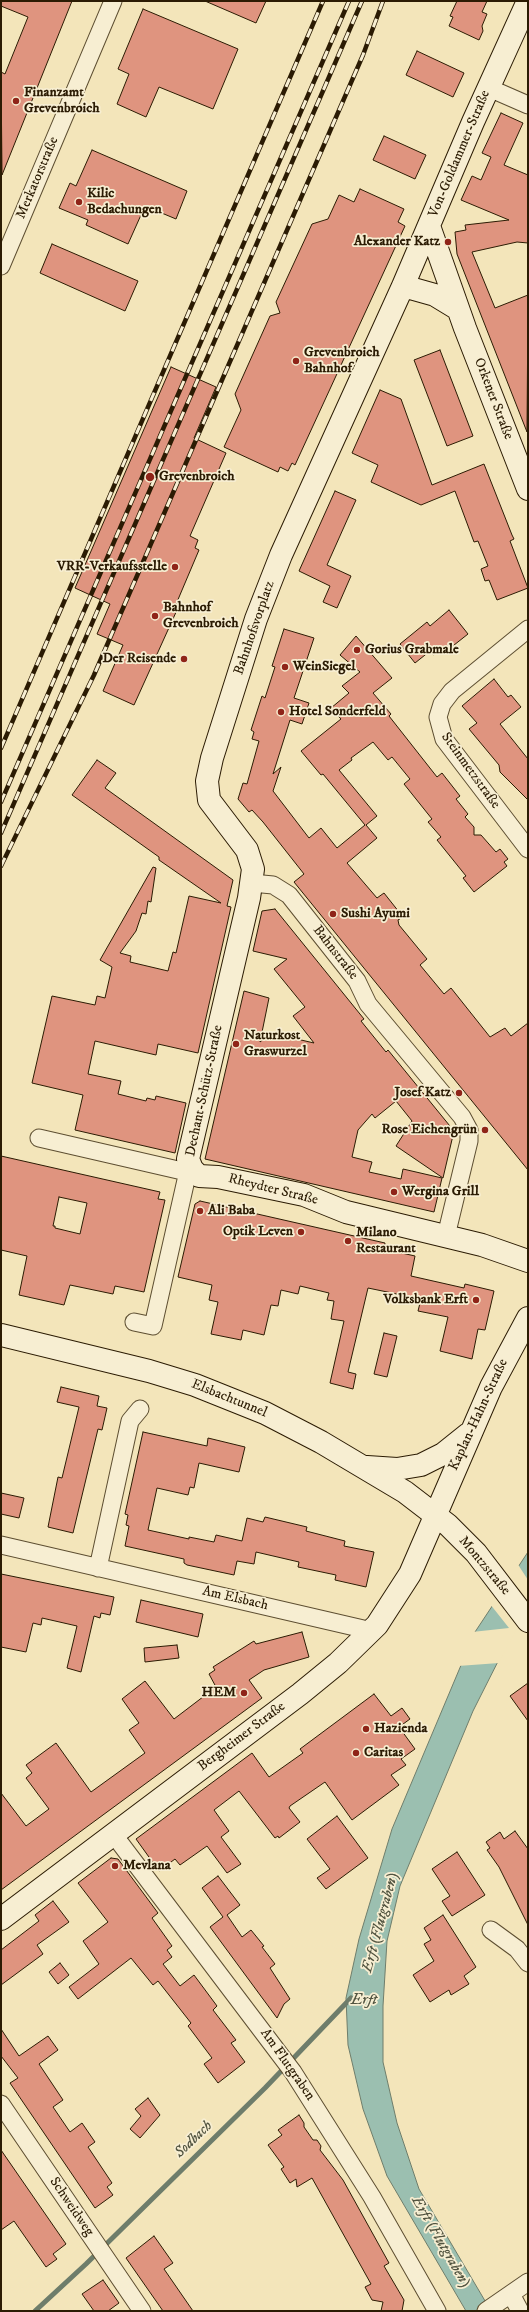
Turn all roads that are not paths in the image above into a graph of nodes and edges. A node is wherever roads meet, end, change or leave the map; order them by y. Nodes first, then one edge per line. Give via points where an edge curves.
1 (113, 1) edge
2 (528, 1) edge
3 (489, 88) junction
4 (528, 105) edge
5 (429, 226) junction
6 (1, 266) edge
7 (403, 286) junction
8 (458, 309) junction
9 (324, 459) joint
10 (528, 489) edge
11 (528, 629) edge
12 (528, 849) edge
13 (252, 883) junction
14 (39, 1138) dead end
15 (192, 1169) junction
16 (446, 1236) junction
17 (528, 1261) edge
18 (528, 1318) edge
19 (134, 1322) dead end
20 (1, 1335) edge
21 (140, 1409) dead end
22 (472, 1431) junction
23 (365, 1467) junction
24 (436, 1514) junction
25 (1, 1545) edge
26 (98, 1568) junction
27 (528, 1621) edge
28 (372, 1631) junction
29 (114, 1835) junction
30 (1, 1919) edge
31 (491, 1930) dead end
32 (528, 1963) edge
33 (1, 2104) edge
34 (528, 2282) edge
35 (510, 2294) junction
36 (489, 2309) edge
37 (142, 2311) edge
38 (437, 2311) edge
39 (520, 2311) edge

1 - 6 street, Merkatorstraße
2 - 3 street, Von-Goldammer-Straße
3 - 4 street
3 - 5 street, Von-Goldammer-Straße
5 - 7 street, Von-Goldammer-Straße
5 - 8 street, Orkener Straße
7 - 8 street via 435,295
7 - 9 street, Von-Goldammer-Straße
8 - 10 street, Orkener Straße
9 - 13 street, Bahnhofsvorplatz via 256,619 210,762 207,785 211,803 249,853 253,869
11 - 12 street, Steinmetzstraße via 452,691 442,704 438,717 440,730 447,743
13 - 15 street, Dechant-Schütz-Straße via 188,1159
13 - 16 street, Bahnstraße via 273,886 289,895 358,981 368,1004 462,1117 469,1130 469,1141
14 - 15 street, Rheydter Straße via 178,1170
15 - 16 street, Rheydter Straße via 199,1176 218,1177 304,1195 346,1212
15 - 19 street, Dechant-Schütz-Straße via 186,1180 153,1326
16 - 17 street, Rheydter Straße via 499,1250
18 - 22 street, Kaplan-Hahn-Straße via 509,1350
20 - 23 street, Elsbachtunnel via 149,1371 210,1390 265,1413
21 - 26 street via 130,1421
22 - 23 street via 443,1454 422,1465 397,1469
22 - 24 street, Kaplan-Hahn-Straße
23 - 24 street, Elsbachtunnel
24 - 27 street, Montzstraße via 469,1545
24 - 28 street, Bergheimer Straße via 410,1574
25 - 26 street, Am Elsbach
26 - 28 street, Am Elsbach
28 - 29 street, Bergheimer Straße via 300,1694
29 - 30 street, Bergheimer Straße
29 - 38 street, Am Flutgraben via 276,2047 372,2197
31 - 32 street via 517,1949
33 - 37 street, Schweidweg
34 - 35 street
35 - 36 street
35 - 39 street

